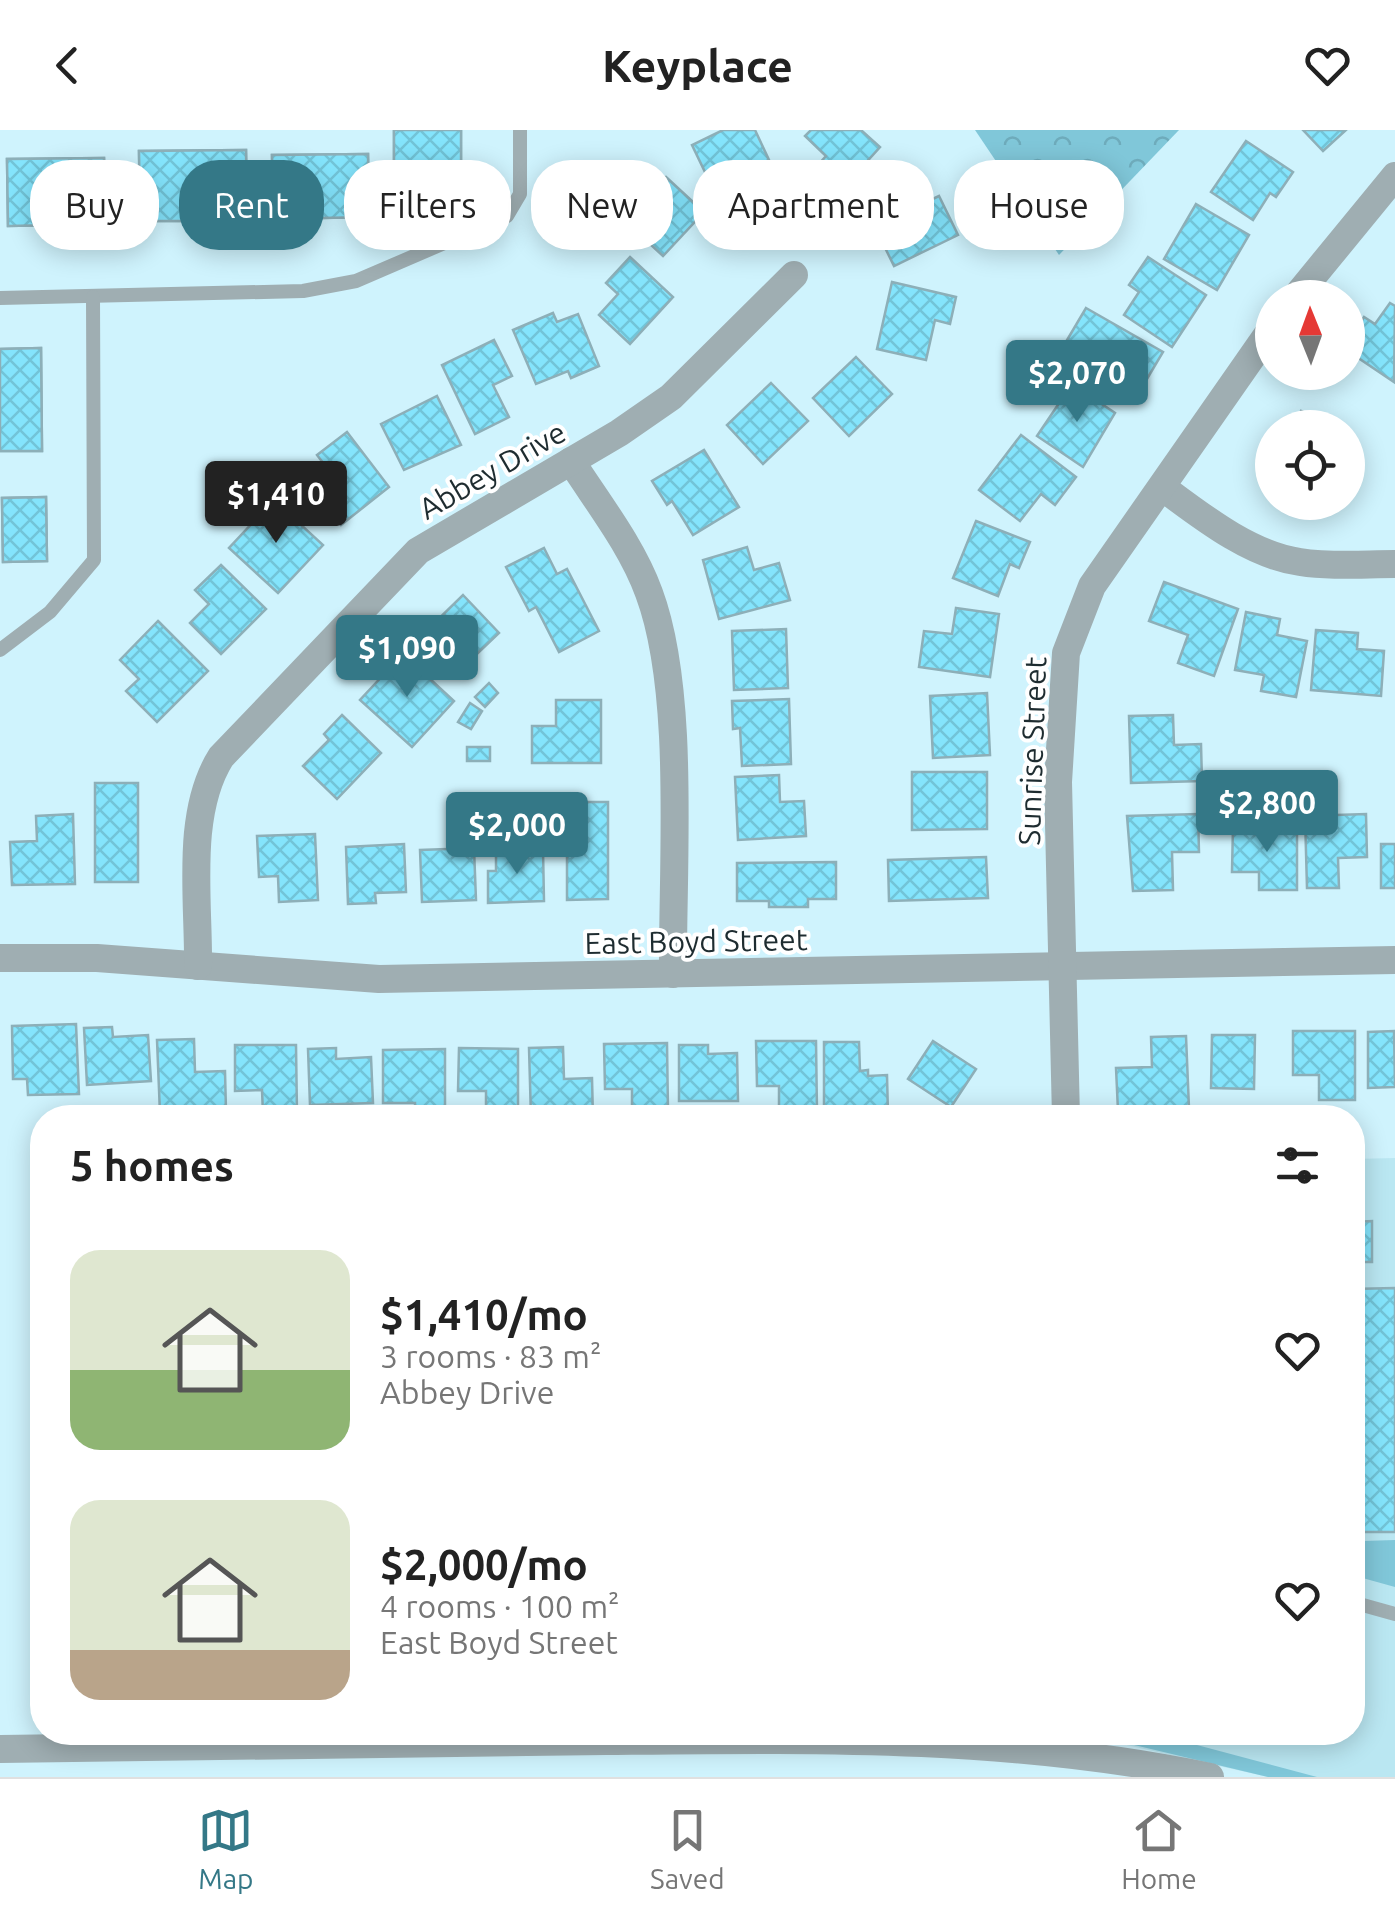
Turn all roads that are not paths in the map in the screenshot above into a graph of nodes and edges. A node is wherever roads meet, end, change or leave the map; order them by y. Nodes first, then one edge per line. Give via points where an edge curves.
1 (520, 130) edge
2 (1395, 176) edge
3 (794, 276) dead end
4 (1309, 280) edge
5 (93, 297) junction
6 (0, 298) edge
7 (1255, 352) edge
8 (571, 461) junction
9 (1162, 486) junction
10 (1395, 564) edge
11 (0, 650) edge
12 (0, 958) edge
13 (1395, 960) edge
14 (198, 966) junction
15 (1062, 967) junction
16 (673, 974) junction
17 (1066, 1105) edge
18 (1365, 1606) edge
19 (1395, 1614) edge
20 (98, 1745) edge
21 (1073, 1745) edge
22 (0, 1749) edge
23 (1210, 1777) edge

1 - 5 lane via 520,194 506,216 356,281 302,291
2 - 4 street
3 - 8 street, Abbey Drive via 670,398
5 - 6 lane
5 - 11 lane via 94,560 50,612
7 - 9 street, Sunrise Street
8 - 14 street, Abbey Drive via 418,551 221,757 200,820
8 - 16 street via 636,563 660,634 670,718
9 - 10 street via 1264,552 1297,562
9 - 15 street, Sunrise Street via 1092,586 1066,654 1058,782
12 - 14 street, East Boyd Street
13 - 15 street, East Boyd Street
14 - 16 street, East Boyd Street via 379,979
15 - 16 street, East Boyd Street
15 - 17 street, Sunrise Street
18 - 19 lane
20 - 22 street
21 - 23 street

